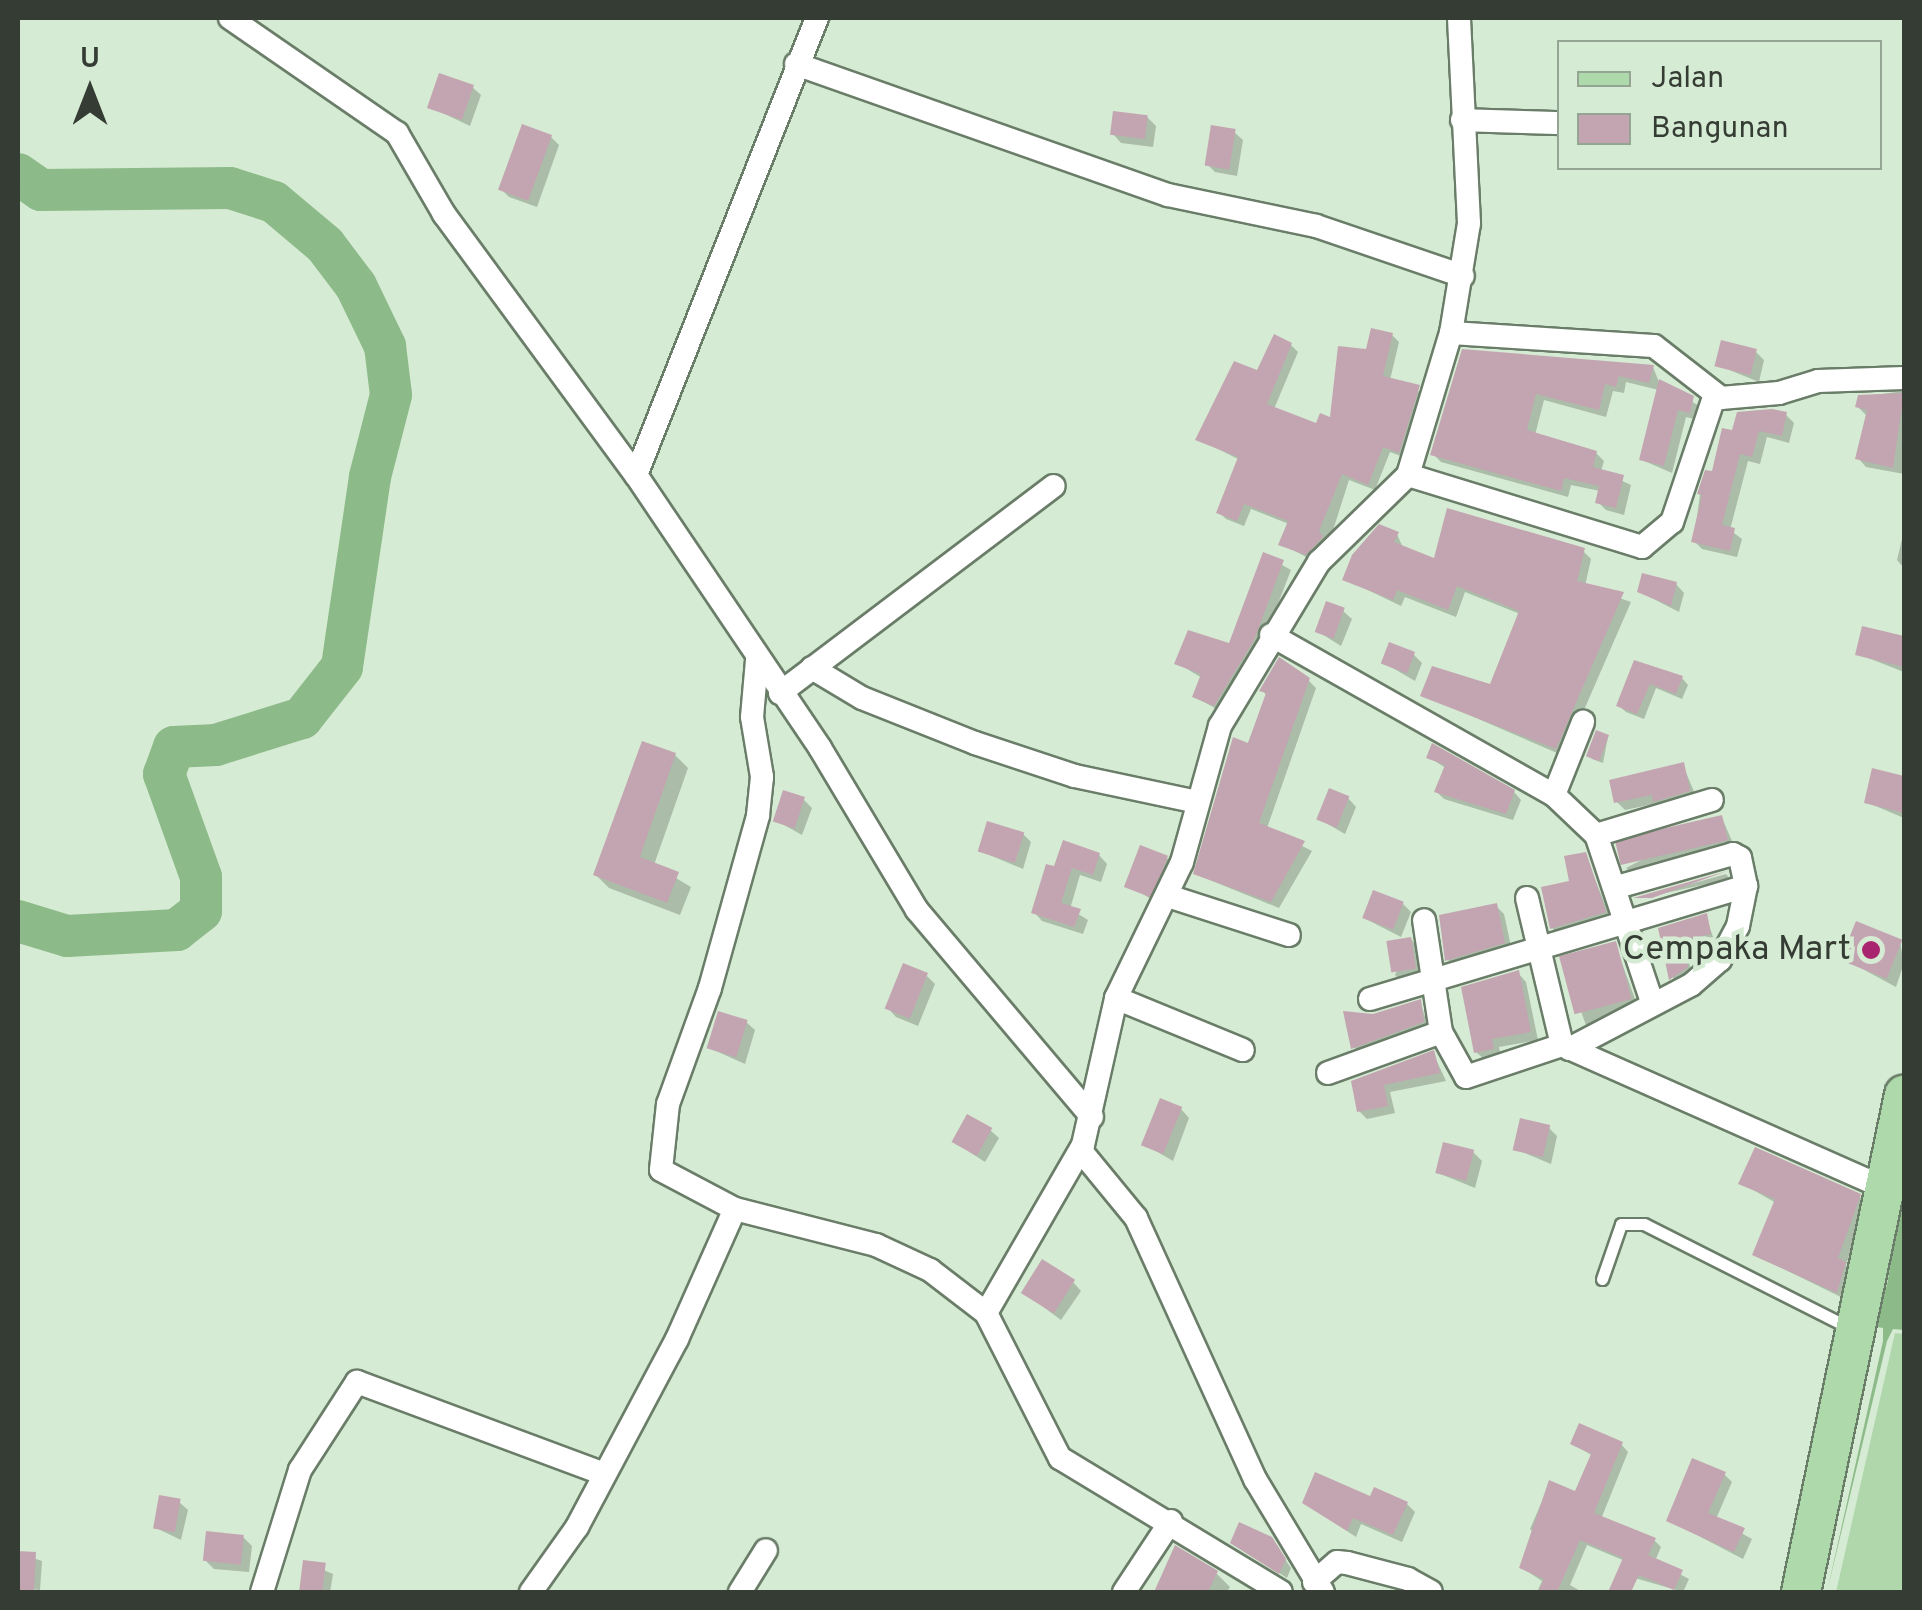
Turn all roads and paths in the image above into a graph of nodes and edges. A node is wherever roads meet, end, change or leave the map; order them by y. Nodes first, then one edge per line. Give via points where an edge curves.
1 (230, 18) edge
2 (817, 18) edge
3 (1459, 18) edge
4 (796, 64) junction
5 (1462, 120) junction
6 (1557, 124) edge
7 (1462, 276) junction
8 (1451, 334) junction
9 (1904, 378) edge
10 (1714, 397) junction
11 (636, 475) junction
12 (1408, 475) junction
13 (1054, 486) dead end
14 (1271, 634) junction
15 (760, 664) junction
16 (812, 668) junction
17 (779, 691) junction
18 (1583, 722) dead end
19 (1554, 795) junction
20 (1712, 800) dead end
21 (1197, 802) junction
22 (1596, 834) junction
23 (1617, 886) junction
24 (1746, 886) junction
25 (1168, 896) junction
26 (1528, 898) dead end
27 (1424, 920) dead end
28 (1626, 926) junction
29 (1289, 936) dead end
30 (1540, 948) junction
31 (1436, 980) junction
32 (1116, 998) junction
33 (1370, 999) dead end
34 (1652, 1002) junction
35 (1441, 1032) junction
36 (1566, 1047) junction
37 (1243, 1050) dead end
38 (1328, 1073) dead end
39 (1904, 1095) edge
40 (1087, 1135) junction
41 (1885, 1188) junction
42 (735, 1209) junction
43 (1602, 1279) dead end
44 (986, 1313) junction
45 (1857, 1332) junction
46 (604, 1474) junction
47 (1171, 1521) junction
48 (766, 1550) dead end
49 (1319, 1587) edge
50 (262, 1592) edge
51 (532, 1592) edge
52 (740, 1592) edge
53 (1124, 1592) edge
54 (1281, 1592) edge
55 (1432, 1592) edge
56 (1800, 1592) edge

1 - 11 street via 389,124 444,214
2 - 4 street
3 - 5 street
4 - 7 street via 1168,194 1316,226
4 - 11 street
5 - 6 street
5 - 7 street via 1469,223
7 - 8 street
8 - 10 street via 1654,346
8 - 12 street
9 - 10 street via 1818,381 1766,395
10 - 12 street via 1672,522 1642,547
11 - 15 street
12 - 14 street via 1319,562
13 - 16 street
14 - 19 street
14 - 21 street via 1220,726
15 - 17 street
15 - 42 street via 752,717 762,777 758,816 710,988 668,1104 660,1164 687,1189
16 - 17 street
16 - 21 street via 862,698 975,743 1075,776
17 - 40 street via 917,910
18 - 19 street
19 - 22 street
20 - 22 street
21 - 25 street
22 - 23 street
23 - 24 street via 1733,854
23 - 28 street
24 - 28 street
24 - 34 street via 1738,926 1720,960 1691,985
25 - 29 street
25 - 32 street
26 - 30 street
27 - 31 street
28 - 30 street
28 - 34 street
30 - 31 street
30 - 36 street
31 - 33 street
31 - 35 street
32 - 37 street
32 - 40 street
34 - 36 street
35 - 36 street via 1466,1076
35 - 38 street
36 - 41 street
39 - 41 main road
40 - 44 street
40 - 49 street via 1136,1218 1255,1479
41 - 45 main road
42 - 44 street via 876,1246 930,1270
42 - 46 street via 677,1339
43 - 45 lane via 1621,1224 1644,1224
44 - 47 street via 1050,1448 1099,1484
45 - 56 main road
46 - 50 street via 358,1382 300,1470
46 - 51 street
47 - 53 street
47 - 54 street
48 - 52 street
49 - 55 street via 1337,1562 1408,1579

